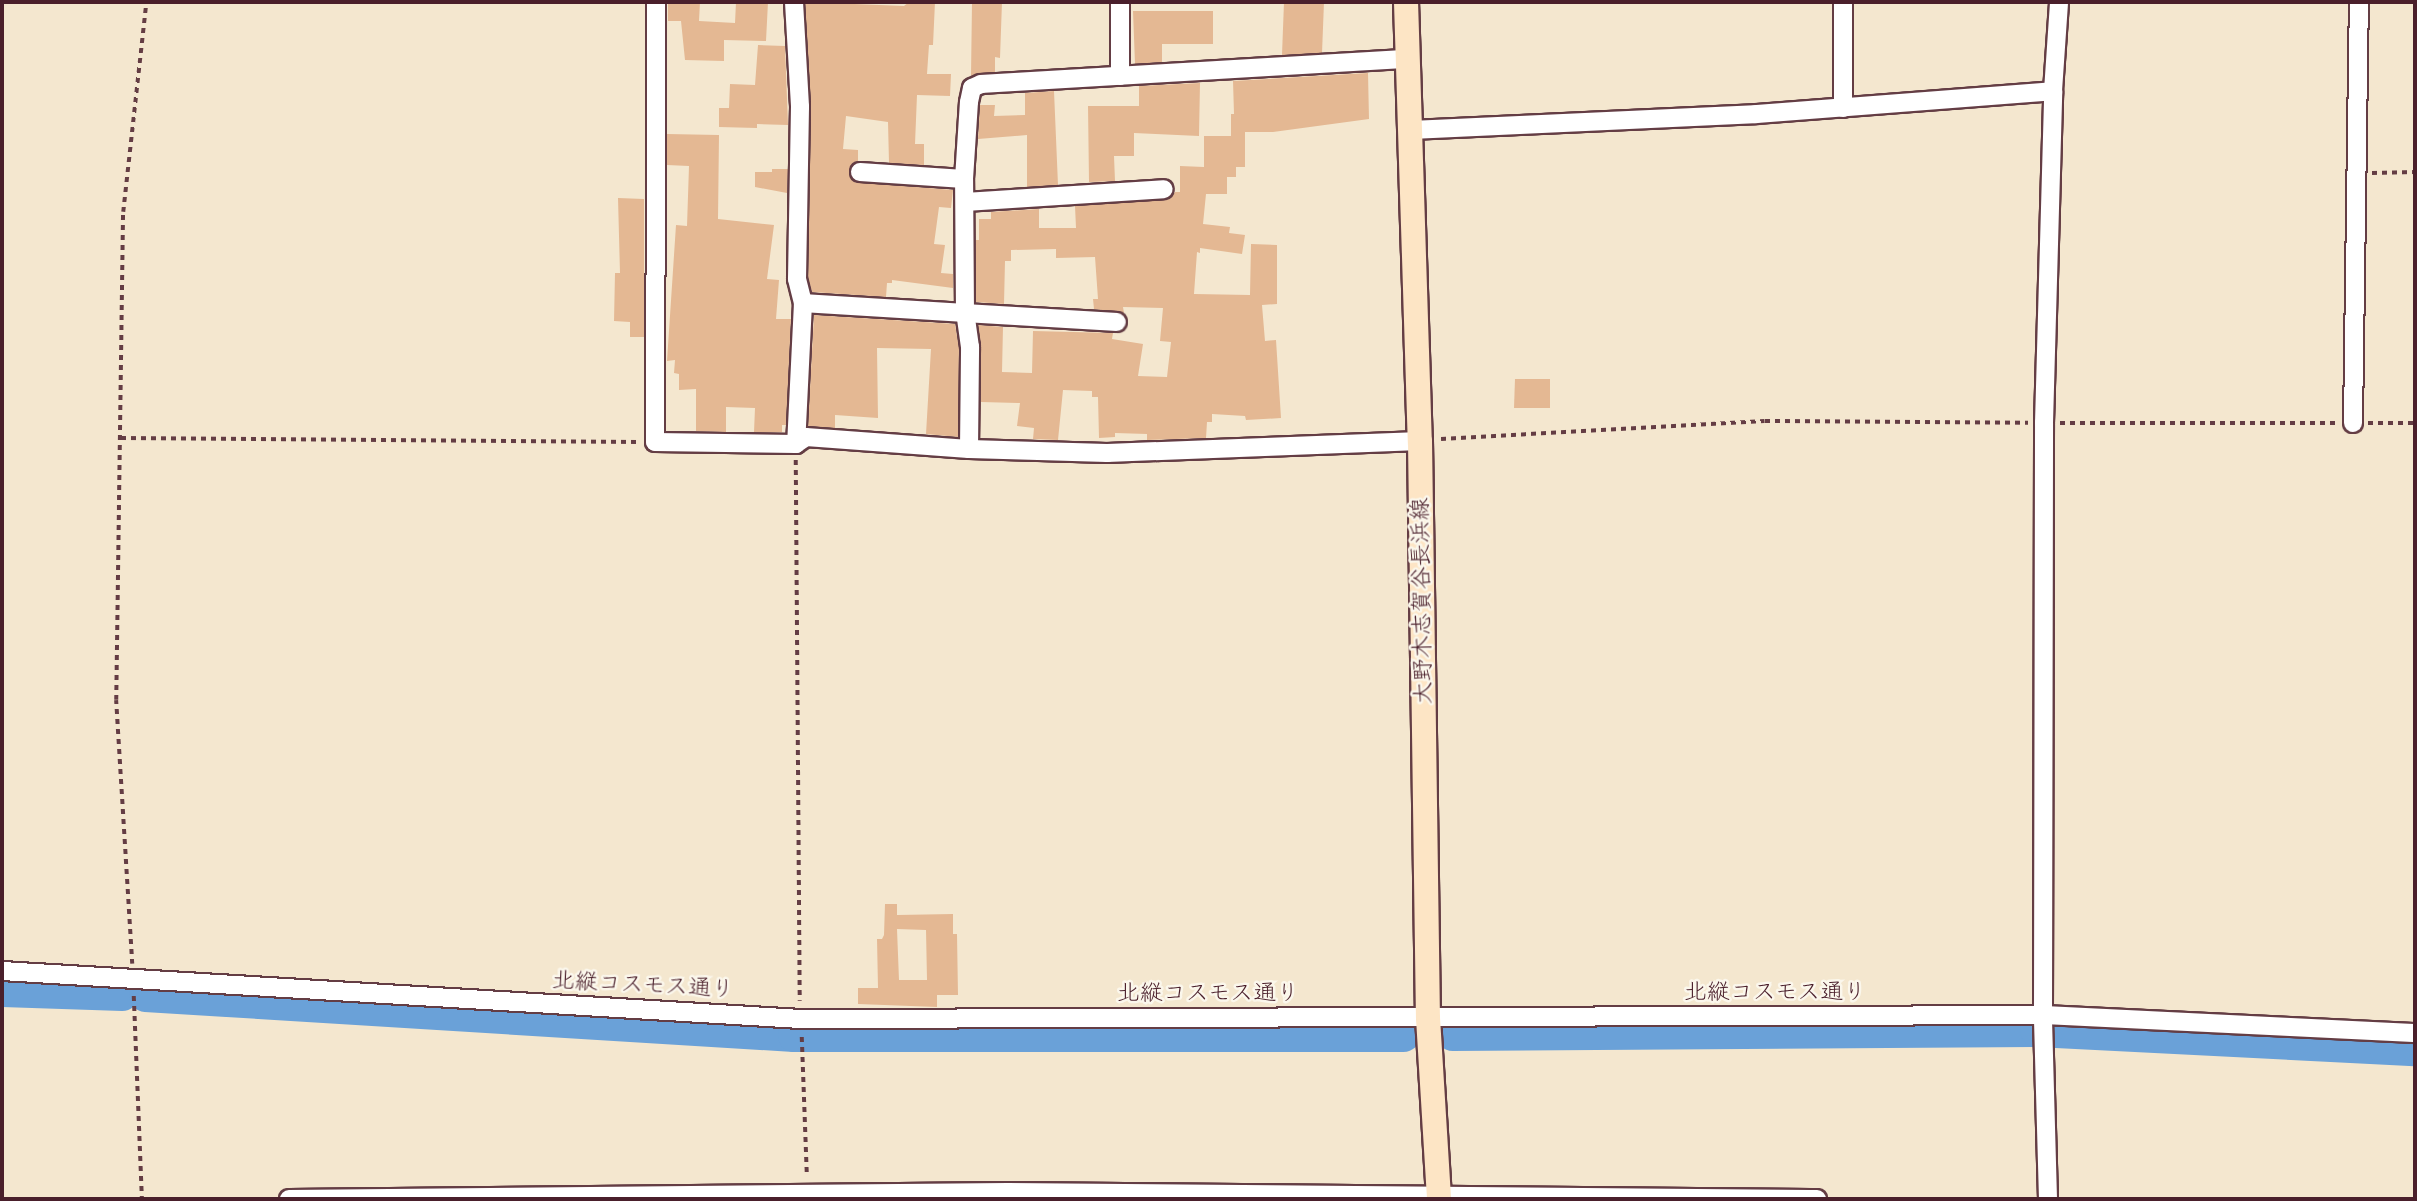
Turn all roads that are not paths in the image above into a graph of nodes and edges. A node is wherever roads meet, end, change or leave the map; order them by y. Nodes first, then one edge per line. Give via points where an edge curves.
1 (656, 2) edge
2 (794, 2) edge
3 (1120, 2) edge
4 (1406, 2) edge
5 (1843, 2) edge
6 (2059, 2) edge
7 (2360, 2) edge
8 (1407, 59) junction
9 (1120, 76) junction
10 (2053, 91) junction
11 (1843, 108) junction
12 (1409, 130) junction
13 (860, 172) dead end
14 (964, 178) junction
15 (1164, 189) dead end
16 (965, 202) junction
17 (803, 303) junction
18 (965, 313) junction
19 (1117, 322) dead end
20 (2353, 423) road end
21 (1420, 441) junction
22 (796, 444) junction
23 (969, 449) junction
24 (2, 971) edge
25 (1428, 1018) junction
26 (2043, 1024) junction
27 (2415, 1033) edge
28 (1439, 1197) edge
29 (289, 1199) edge
30 (1817, 1199) edge
31 (2048, 1199) edge

1 - 22 street via 655,442
2 - 17 street via 800,107 797,279
3 - 9 street
4 - 8 main road, 大野木志賀谷長浜線
5 - 11 street
6 - 10 street
7 - 20 street
8 - 9 street
8 - 12 main road, 大野木志賀谷長浜線
9 - 14 street via 972,88
10 - 11 street
10 - 26 street via 2044,423
11 - 12 street
12 - 21 main road, 大野木志賀谷長浜線
13 - 14 street
14 - 16 street
15 - 16 street
16 - 18 street
17 - 18 street
17 - 22 street
18 - 19 street
18 - 23 street via 970,347
21 - 23 street via 1107,453
21 - 25 main road, 大野木志賀谷長浜線
22 - 23 street via 806,437
24 - 25 street, 北縦コスモス通り via 800,1019
25 - 26 street, 北縦コスモス通り
25 - 28 main road, 大野木志賀谷長浜線
26 - 27 street, 北縦コスモス通り
26 - 31 street
28 - 29 street via 808,1194
28 - 30 street

